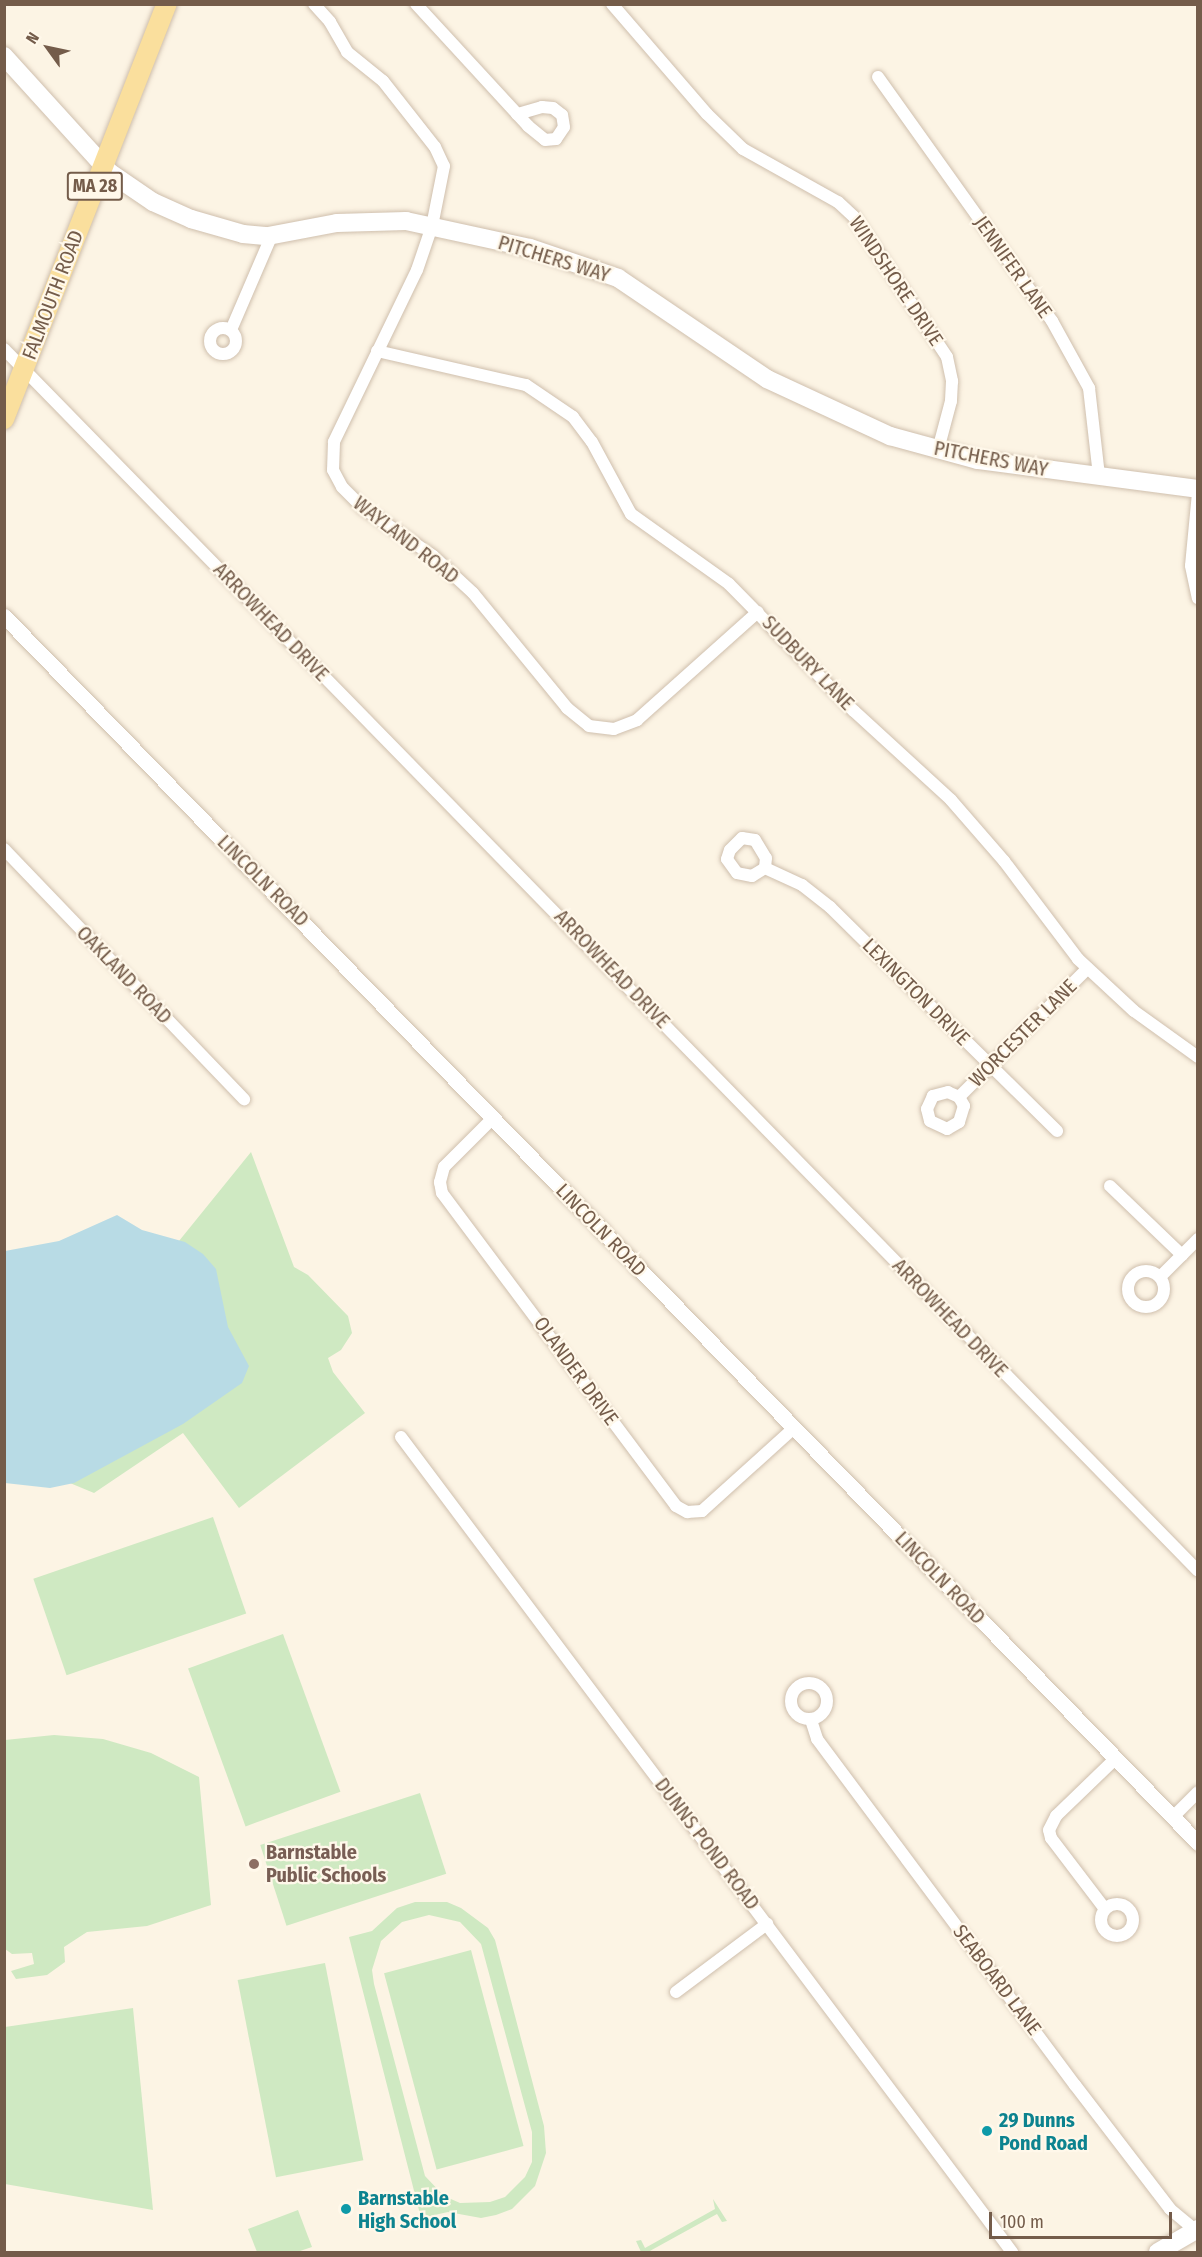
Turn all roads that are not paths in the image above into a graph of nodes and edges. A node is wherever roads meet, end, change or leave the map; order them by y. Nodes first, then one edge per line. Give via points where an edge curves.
1 (167, 4) edge
2 (314, 4) edge
3 (416, 4) edge
4 (612, 4) edge
5 (4, 56) edge
6 (878, 78) dead end
7 (517, 114) dead end
8 (103, 165) junction
9 (432, 226) junction
10 (272, 235) junction
11 (231, 330) dead end
12 (4, 349) edge
13 (377, 351) junction
14 (24, 368) junction
15 (4, 419) edge
16 (938, 450) junction
17 (1099, 476) junction
18 (1197, 491) edge
19 (1197, 598) edge
20 (758, 612) junction
21 (4, 616) edge
22 (4, 849) edge
23 (765, 868) dead end
24 (1088, 968) junction
25 (1197, 1057) edge
26 (991, 1066) junction
27 (959, 1097) dead end
28 (244, 1099) dead end
29 (493, 1118) junction
30 (1057, 1131) dead end
31 (1110, 1186) dead end
32 (1197, 1239) edge
33 (1182, 1255) junction
34 (1160, 1277) dead end
35 (794, 1428) junction
36 (401, 1437) dead end
37 (1197, 1571) edge
38 (811, 1720) dead end
39 (1116, 1758) junction
40 (1197, 1792) edge
41 (1173, 1816) junction
42 (1197, 1843) edge
43 (1105, 1909) dead end
44 (767, 1924) junction
45 (676, 1992) dead end
46 (1196, 2230) edge
47 (1012, 2253) edge
48 (1158, 2253) edge

1 - 8 main road, FALMOUTH ROAD / MA 28
2 - 9 street, WAYLAND ROAD via 347,52 383,81 441,158 444,177
3 - 7 street
4 - 16 street, WINDSHORE DRIVE via 736,144 838,202 862,227 947,357 951,401
5 - 8 main road, PITCHERS WAY
6 - 17 street, JENNIFER LANE via 1052,321 1089,388
8 - 10 main road, PITCHERS WAY via 136,191 184,216 243,234
8 - 14 main road, FALMOUTH ROAD / MA 28
9 - 10 main road, PITCHERS WAY via 373,220
9 - 13 street, WAYLAND ROAD via 417,270
9 - 16 main road, PITCHERS WAY via 530,248 618,278 788,391 855,423
10 - 11 street
12 - 14 street, ARROWHEAD DRIVE
13 - 20 street, SUDBURY LANE via 514,381 550,399 586,433 636,519 720,575
13 - 20 street, WAYLAND ROAD via 334,442 332,459 337,480 363,508 433,556 473,593 581,722 606,730 630,725 658,706
14 - 15 main road, FALMOUTH ROAD / MA 28
14 - 37 street, ARROWHEAD DRIVE
16 - 17 main road, PITCHERS WAY via 1003,464
17 - 18 main road, PITCHERS WAY
18 - 19 street via 1191,566
20 - 24 street, SUDBURY LANE via 854,711 965,815
21 - 29 street, LINCOLN ROAD
22 - 28 street, OAKLAND ROAD
23 - 26 street, LEXINGTON DRIVE via 802,885 830,907
24 - 25 street, SUDBURY LANE via 1134,1011
24 - 26 street, WORCESTER LANE
26 - 27 street, WORCESTER LANE
26 - 30 street, LEXINGTON DRIVE
29 - 35 street, LINCOLN ROAD
29 - 35 street, OLANDER DRIVE via 444,1167 442,1193 676,1506 687,1512 702,1511
31 - 33 street
32 - 33 street
33 - 34 street
35 - 39 street, LINCOLN ROAD
36 - 44 street, DUNNS POND ROAD
38 - 46 street, SEABOARD LANE via 817,1739 1101,2119 1170,2209
39 - 41 street, LINCOLN ROAD
39 - 43 street via 1056,1815 1049,1830
40 - 41 street
41 - 42 street, LINCOLN ROAD
44 - 45 street
44 - 47 street, DUNNS POND ROAD
46 - 48 main road

